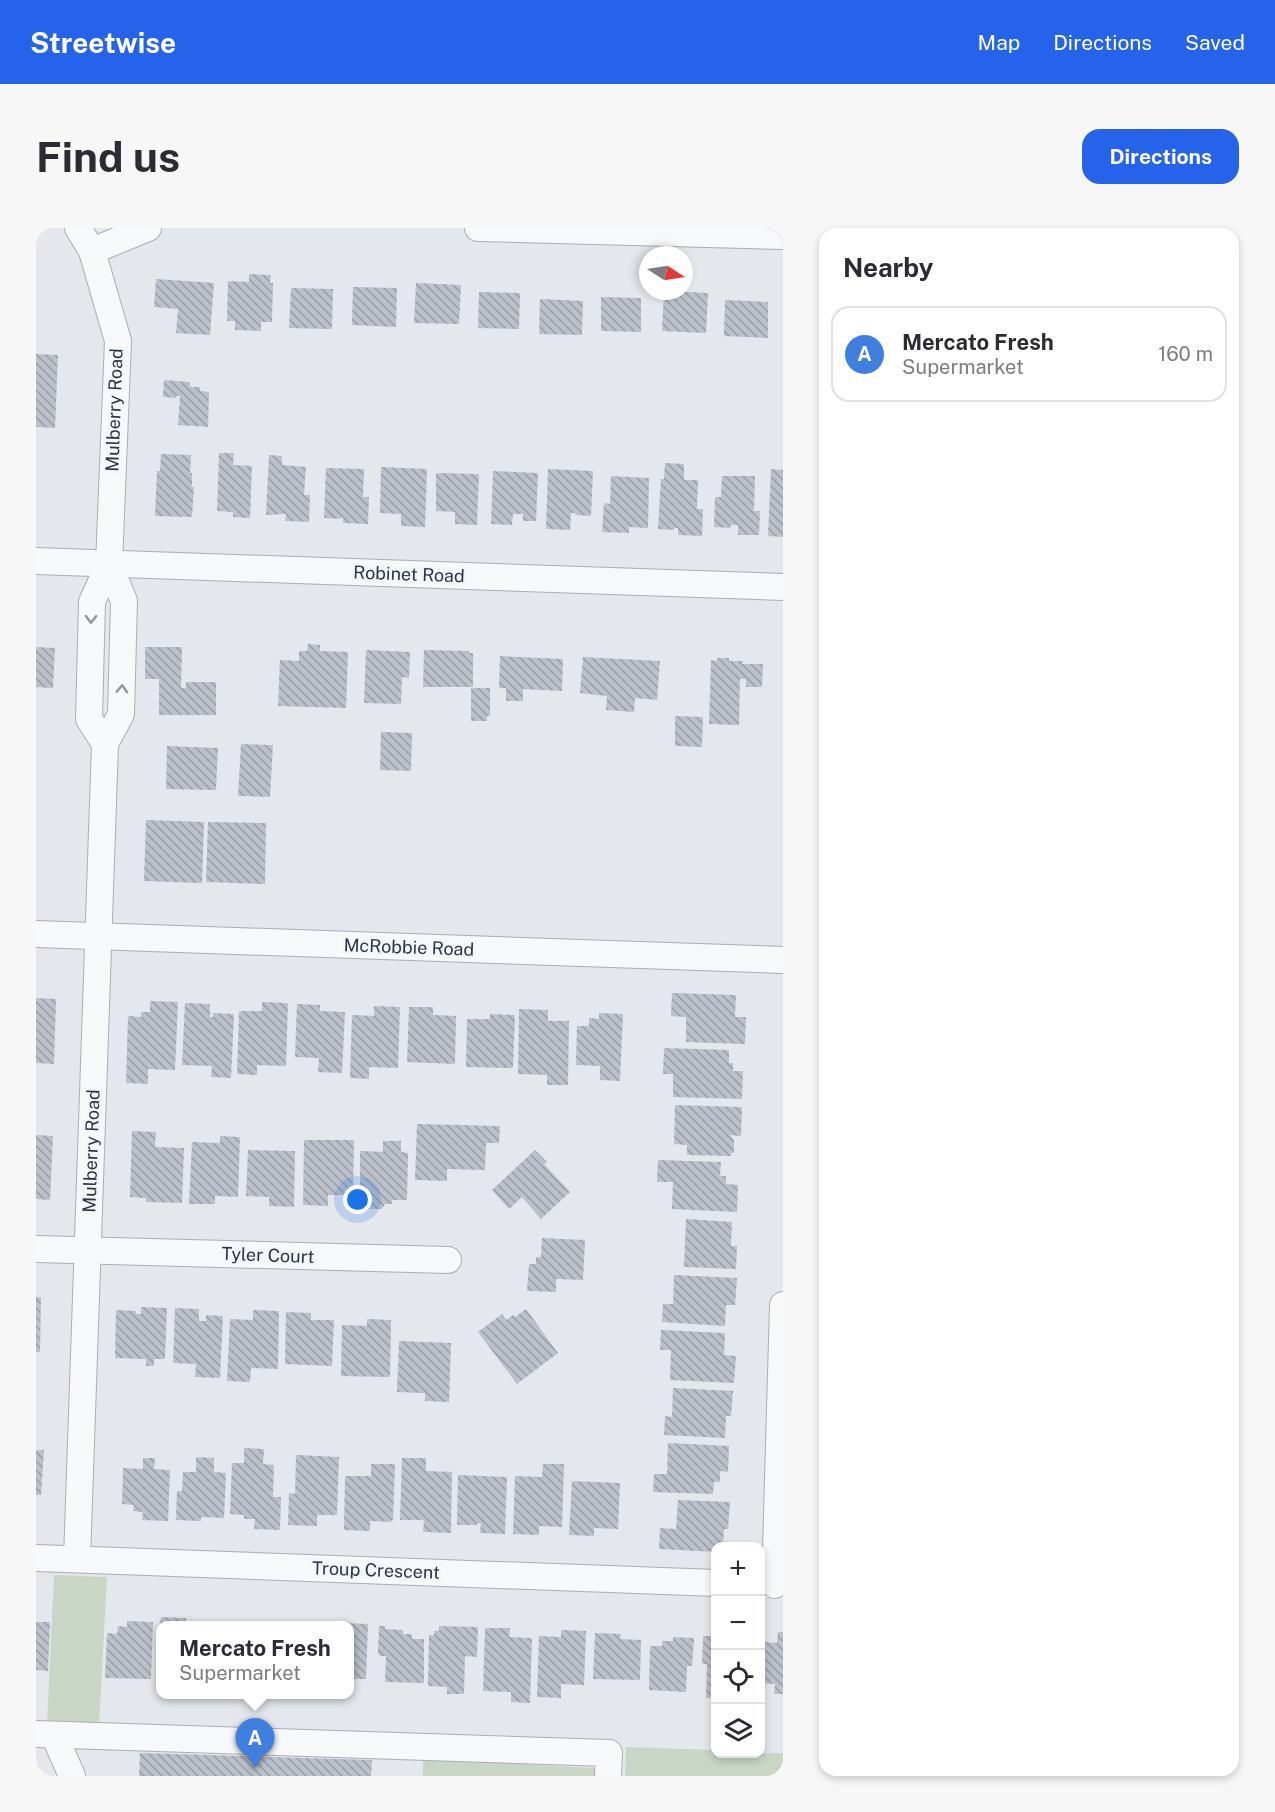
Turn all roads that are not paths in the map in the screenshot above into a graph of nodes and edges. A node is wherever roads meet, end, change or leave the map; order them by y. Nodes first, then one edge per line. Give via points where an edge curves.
1 (78, 228) edge
2 (148, 228) edge
3 (478, 228) edge
4 (783, 236) edge
5 (92, 251) junction
6 (36, 561) edge
7 (109, 564) junction
8 (783, 587) edge
9 (36, 934) edge
10 (99, 936) junction
11 (783, 960) edge
12 (36, 1249) edge
13 (88, 1250) junction
14 (448, 1260) dead end
15 (783, 1305) edge
16 (36, 1558) edge
17 (77, 1559) junction
18 (711, 1583) edge
19 (773, 1585) edge
20 (45, 1734) edge
21 (72, 1776) edge
22 (608, 1776) edge

1 - 5 street, Mulberry Road
2 - 5 street
3 - 4 street
5 - 7 street, Mulberry Road via 118,341
6 - 7 street, Robinet Road
7 - 8 street, Robinet Road
7 - 10 street, Mulberry Road via 124,601 121,714 105,744
9 - 10 street, McRobbie Road
10 - 11 street, McRobbie Road
10 - 13 street, Mulberry Road
12 - 13 street, Tyler Court
13 - 14 street, Tyler Court
13 - 17 street, Mulberry Road
15 - 19 street
16 - 17 street, Troup Crescent
17 - 18 street, Troup Crescent
20 - 21 street
20 - 22 street via 609,1753

